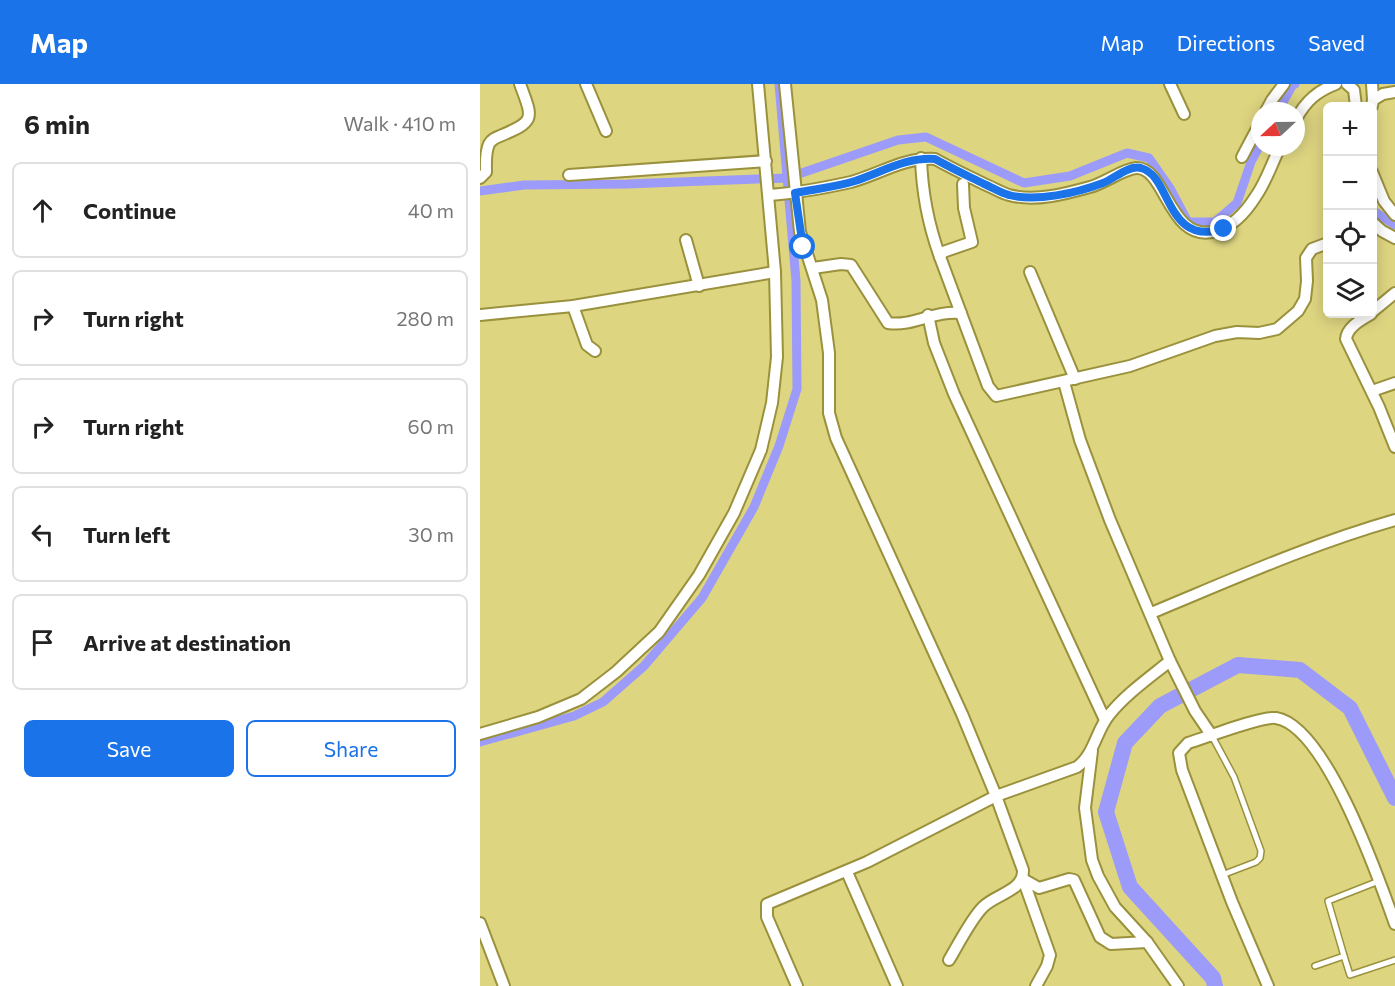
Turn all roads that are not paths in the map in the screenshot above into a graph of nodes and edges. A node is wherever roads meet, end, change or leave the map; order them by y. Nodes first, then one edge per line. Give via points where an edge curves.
1 (520, 84) edge
2 (586, 84) edge
3 (758, 84) edge
4 (785, 84) edge
5 (1170, 84) edge
6 (1284, 84) edge
7 (1336, 84) edge
8 (1347, 84) edge
9 (1372, 84) edge
10 (1395, 92) edge
11 (1271, 102) edge
12 (1356, 102) edge
13 (1372, 102) edge
14 (1373, 102) edge
15 (1305, 105) edge
16 (1184, 114) dead end
17 (606, 131) dead end
18 (1251, 140) edge
19 (1276, 156) edge
20 (1242, 157) dead end
21 (921, 158) junction
22 (766, 163) junction
23 (569, 175) dead end
24 (480, 178) edge
25 (963, 184) dead end
26 (1377, 185) edge
27 (795, 189) junction
28 (769, 191) junction
29 (1395, 215) edge
30 (1377, 226) edge
31 (1395, 238) edge
32 (686, 240) dead end
33 (1323, 245) edge
34 (940, 257) junction
35 (813, 268) junction
36 (776, 272) junction
37 (1030, 272) dead end
38 (699, 286) junction
39 (1395, 293) edge
40 (573, 306) junction
41 (1377, 309) edge
42 (962, 313) junction
43 (480, 315) edge
44 (928, 315) junction
45 (1365, 318) edge
46 (595, 351) dead end
47 (1075, 379) junction
48 (1064, 382) junction
49 (1395, 383) edge
50 (1372, 391) junction
51 (1395, 447) edge
52 (1395, 520) edge
53 (1151, 613) junction
54 (1170, 661) junction
55 (1105, 720) junction
56 (480, 734) edge
57 (1212, 736) junction
58 (1092, 749) junction
59 (996, 796) junction
60 (847, 872) junction
61 (1222, 875) junction
62 (1023, 879) junction
63 (1379, 881) junction
64 (480, 923) edge
65 (1395, 924) edge
66 (1148, 942) junction
67 (1344, 956) junction
68 (949, 960) dead end
69 (1395, 960) edge
70 (1315, 966) dead end
71 (504, 986) edge
72 (797, 986) edge
73 (897, 986) edge
74 (1036, 986) edge
75 (1178, 986) edge
76 (1268, 986) edge

1 - 24 street via 528,120 522,127 491,141 486,172
2 - 17 street
3 - 22 street
4 - 27 street
5 - 16 street
6 - 11 street
7 - 15 street via 1315,94
8 - 12 street via 1354,90
9 - 13 street
10 - 14 street via 1383,94
18 - 20 street
19 - 21 street via 1257,196 1235,222 1211,233 1201,233 1181,220 1152,175 1142,168 1064,195 1028,197 1008,195 935,159
21 - 27 street via 853,181
21 - 34 street via 929,226
22 - 23 street
22 - 28 street
25 - 34 street via 972,242 943,252
26 - 29 street via 1383,201
27 - 28 street
27 - 35 street via 801,240
28 - 36 street
30 - 31 street
32 - 38 street
33 - 47 street via 1312,249 1306,258 1305,299 1298,311 1277,329 1215,336 1130,366
34 - 42 street
35 - 44 street via 851,265 888,323 900,325
35 - 59 street via 825,318 830,413 836,438
36 - 38 street
36 - 56 street via 777,357 761,450 734,513 699,575 659,632 582,699
37 - 47 street
38 - 40 street
39 - 41 street
40 - 43 street
40 - 46 street via 588,345
42 - 44 street
42 - 48 street via 988,386 996,396
44 - 55 street via 934,343 954,394
45 - 50 street via 1346,335
47 - 48 street
48 - 53 street via 1090,471
49 - 50 street
50 - 51 street
52 - 53 street via 1260,568
53 - 54 street
54 - 55 street
54 - 57 street
55 - 58 street
57 - 61 street via 1185,745 1179,757
57 - 61 lane via 1234,777 1261,851 1256,862
57 - 63 street via 1272,718 1287,721 1304,734 1333,776
58 - 59 street via 1082,764 1071,770
58 - 66 street via 1085,808 1092,860 1115,907
59 - 60 street
59 - 62 street via 1022,864
60 - 72 street via 767,904 767,917
60 - 73 street
61 - 76 street
62 - 66 street via 1039,888 1074,880 1100,937 1111,944
62 - 68 street via 983,907
62 - 74 street via 1050,955
63 - 65 street
63 - 67 lane via 1328,901
64 - 71 street
66 - 75 street
67 - 69 lane via 1350,975
67 - 70 lane

